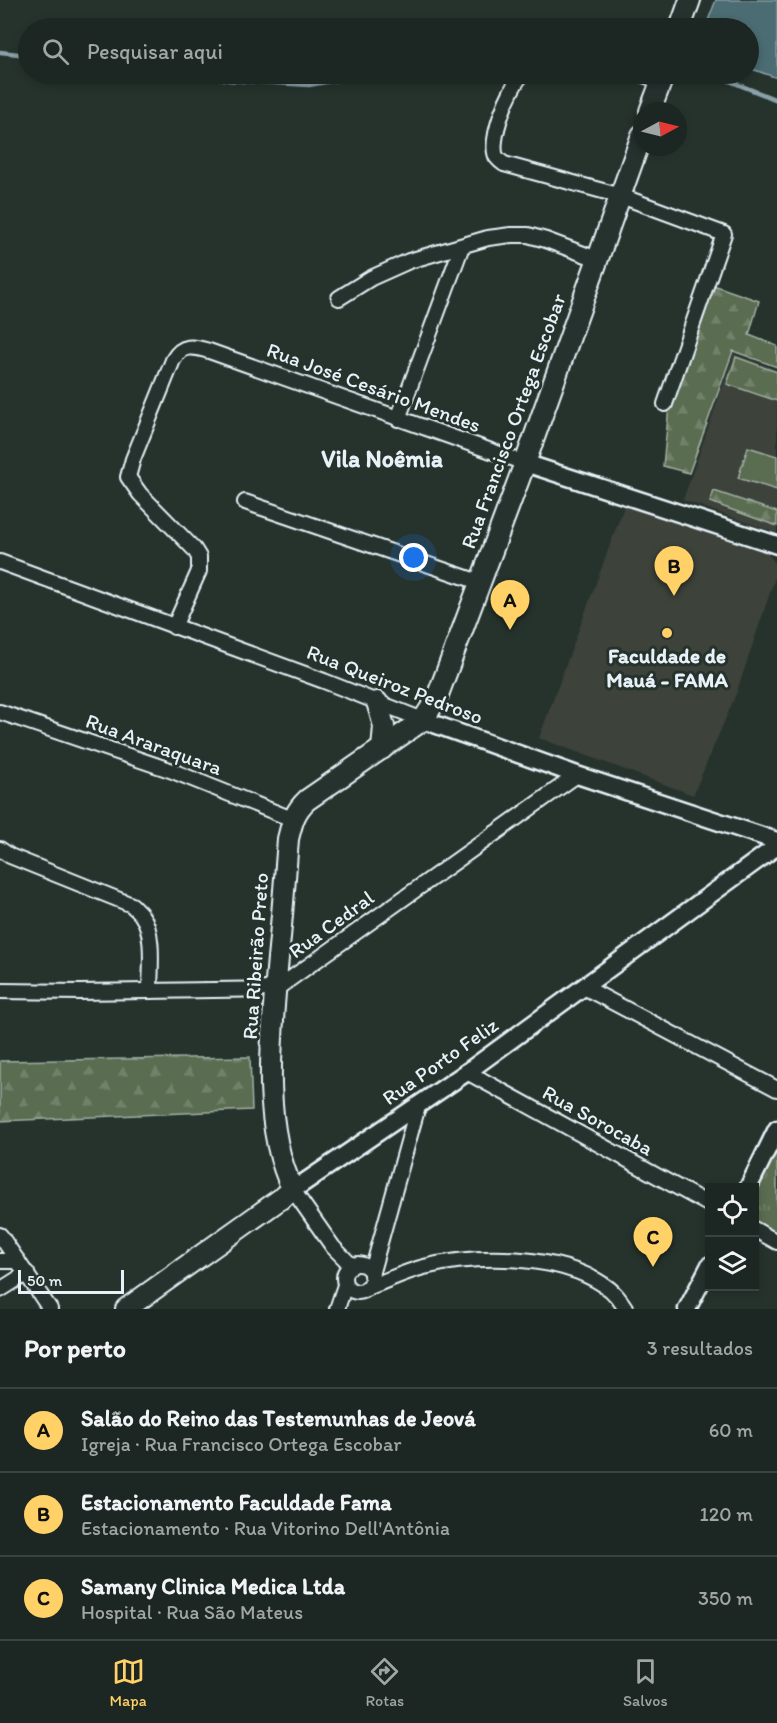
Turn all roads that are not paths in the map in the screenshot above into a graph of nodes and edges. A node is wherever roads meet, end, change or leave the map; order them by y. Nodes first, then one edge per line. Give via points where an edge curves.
1 (690, 0) edge
2 (684, 18) edge
3 (514, 84) edge
4 (660, 84) edge
5 (653, 102) edge
6 (635, 156) edge
7 (621, 196) junction
8 (462, 246) junction
9 (597, 259) junction
10 (339, 298) dead end
11 (665, 404) dead end
12 (398, 419) junction
13 (525, 463) junction
14 (245, 502) dead end
15 (777, 544) edge
16 (0, 562) edge
17 (479, 582) junction
18 (174, 627) junction
19 (377, 702) junction
20 (0, 712) edge
21 (423, 720) junction
22 (382, 749) junction
23 (577, 775) junction
24 (292, 819) junction
25 (777, 841) edge
26 (777, 846) edge
27 (0, 849) edge
28 (584, 987) junction
29 (276, 989) junction
30 (0, 991) edge
31 (150, 991) junction
32 (467, 1072) junction
33 (777, 1089) edge
34 (418, 1106) junction
35 (777, 1129) edge
36 (750, 1183) edge
37 (293, 1190) junction
38 (705, 1202) edge
39 (759, 1232) edge
40 (0, 1235) edge
41 (382, 1238) junction
42 (777, 1242) edge
43 (0, 1261) edge
44 (18, 1261) junction
45 (27, 1273) junction
46 (349, 1273) junction
47 (371, 1275) junction
48 (705, 1275) edge
49 (0, 1290) edge
50 (364, 1290) junction
51 (50, 1309) edge
52 (126, 1309) edge
53 (337, 1309) edge
54 (344, 1309) edge
55 (626, 1309) edge
56 (687, 1309) edge

1 - 2 main road
3 - 7 street via 495,137 497,158 504,164
4 - 5 main road
6 - 7 main road, Rua Francisco Ortega Escobar
7 - 9 main road, Rua Francisco Ortega Escobar
7 - 11 street via 724,234
8 - 9 street via 528,235
8 - 10 street via 409,261
8 - 12 street
9 - 13 main road, Rua Francisco Ortega Escobar
12 - 13 street, Rua José Cesário Mendes
12 - 18 street, Rua José Cesário Mendes via 193,346 177,353 129,477 199,557 199,571
13 - 15 street
13 - 17 main road, Rua Francisco Ortega Escobar
14 - 17 street
16 - 18 street, Rua Queiroz Pedroso
17 - 21 main road, Rua Francisco Ortega Escobar via 443,684
18 - 19 street, Rua Queiroz Pedroso
19 - 21 street, Rua Queiroz Pedroso
19 - 22 main road via 384,726
20 - 24 street, Rua Araraquara via 170,770
21 - 22 main road
21 - 23 street, Rua Queiroz Pedroso
22 - 24 main road via 307,801
23 - 25 street, Rua Queiroz Pedroso
23 - 29 street, Rua Cedral
24 - 29 main road, Rua Ribeirão Preto
26 - 28 street, Rua Porto Feliz
27 - 31 street via 132,905 144,917 148,931
28 - 32 street, Rua Porto Feliz
28 - 33 street
29 - 31 street
29 - 37 main road, Rua Ribeirão Preto via 274,1119 280,1157
30 - 31 street
32 - 34 street, Rua Porto Feliz
32 - 38 street, Rua Sorocaba
34 - 37 street, Rua Porto Feliz
34 - 41 street
35 - 36 street
37 - 46 street, Rua Ribeirão Preto
37 - 52 main road, Rua Porto Feliz
39 - 42 street
40 - 44 street
41 - 46 street
41 - 47 street
43 - 44 street
44 - 45 street
45 - 49 street
45 - 51 street
46 - 47 street via 366,1267
46 - 50 street via 352,1291
46 - 53 street
47 - 50 street via 371,1283
48 - 56 street
50 - 54 street
50 - 55 street via 423,1267 509,1259 562,1267 587,1276 605,1285

